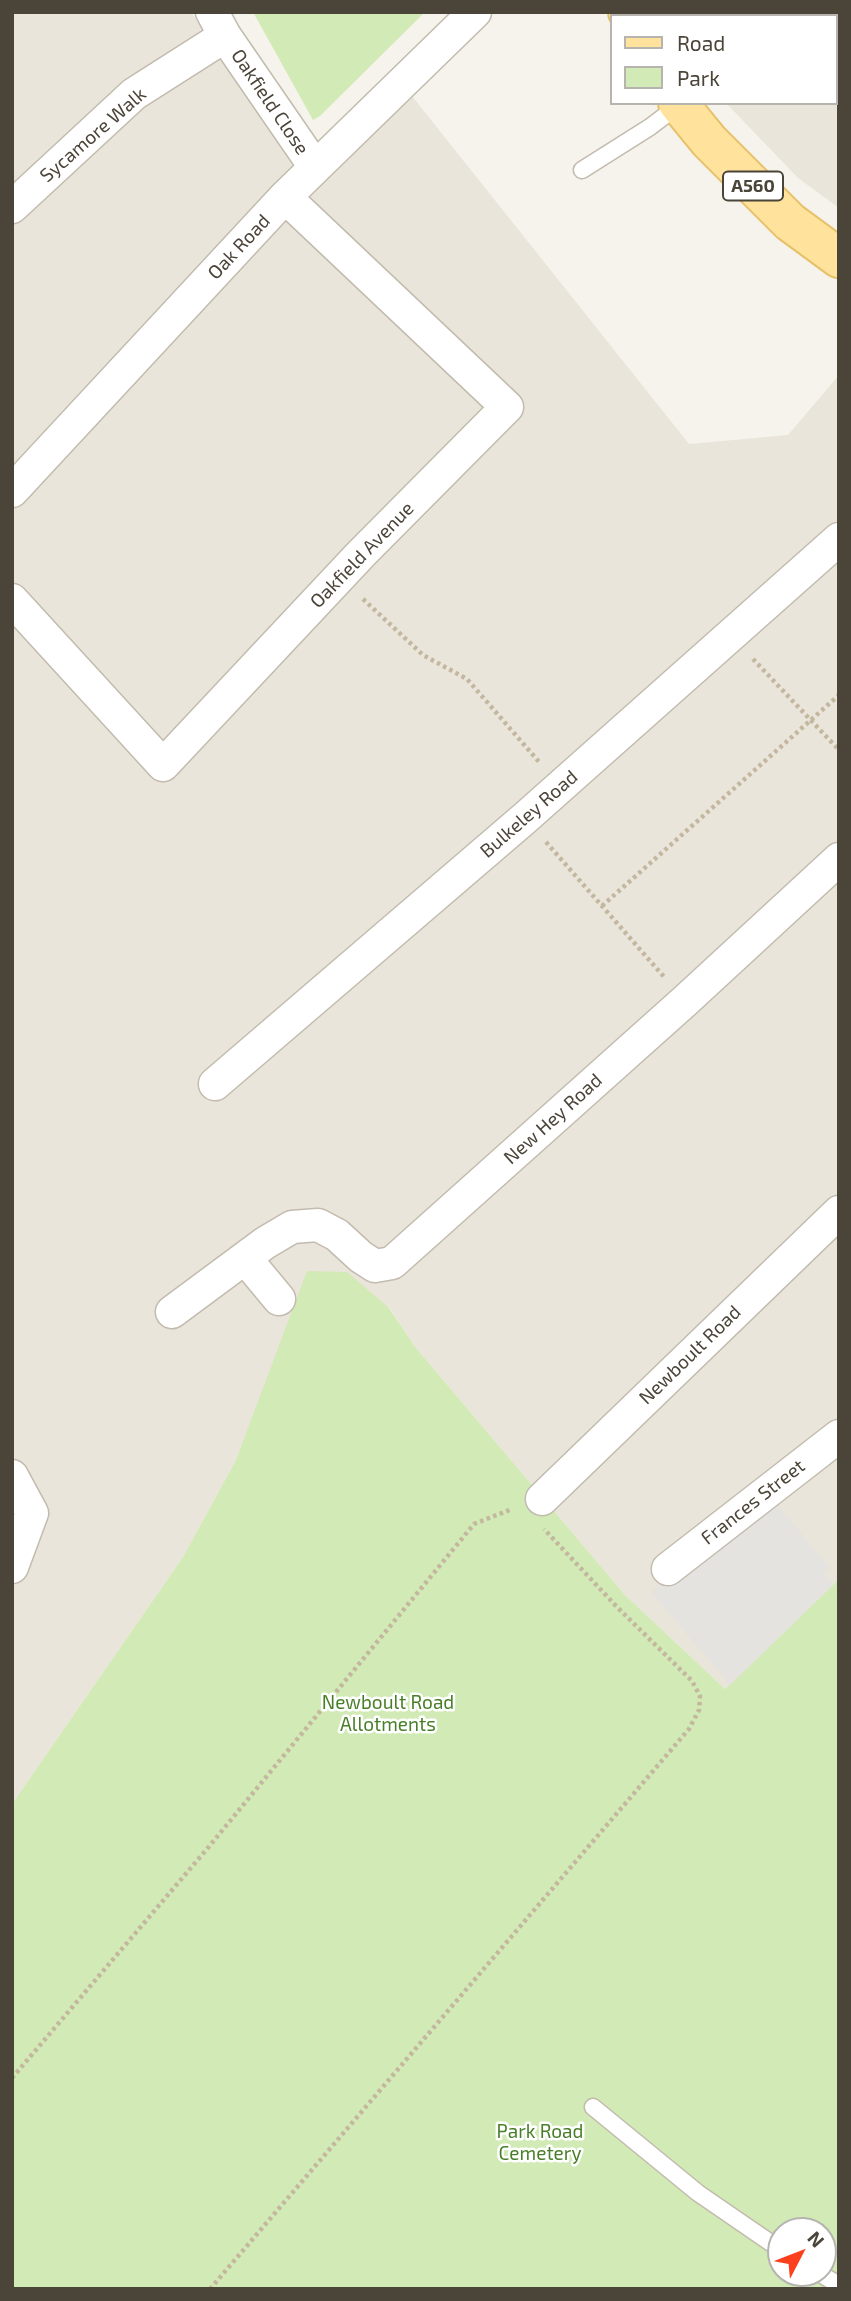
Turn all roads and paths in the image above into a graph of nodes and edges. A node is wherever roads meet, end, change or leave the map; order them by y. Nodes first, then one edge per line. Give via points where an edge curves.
1 (475, 12) edge
2 (218, 24) edge
3 (677, 105) edge
4 (679, 105) edge
5 (314, 167) junction
6 (582, 170) dead end
7 (285, 197) junction
8 (12, 207) edge
9 (839, 258) edge
10 (12, 491) edge
11 (839, 539) edge
12 (339, 577) junction
13 (12, 600) edge
14 (730, 636) junction
15 (839, 695) edge
16 (811, 720) junction
17 (839, 750) edge
18 (561, 786) junction
19 (525, 818) junction
20 (839, 859) edge
21 (602, 906) junction
22 (685, 1002) junction
23 (215, 1084) dead end
24 (839, 1212) edge
25 (245, 1258) junction
26 (279, 1299) dead end
27 (172, 1312) dead end
28 (839, 1436) edge
29 (12, 1476) edge
30 (532, 1502) junction
31 (12, 1567) edge
32 (668, 1569) dead end
33 (12, 2078) edge
34 (593, 2107) dead end
35 (767, 2240) edge
36 (210, 2289) edge

1 - 5 street, Oak Road
2 - 5 street, Oakfield Close
2 - 8 street, Sycamore Walk
3 - 6 lane
4 - 9 main road, A560 via 790,222
5 - 7 street, Oak Road
7 - 10 street, Oak Road
7 - 12 street, Oakfield Avenue via 507,407
11 - 14 street, Bulkeley Road
12 - 13 street, Oakfield Avenue via 163,765
12 - 18 path via 423,655 467,679
14 - 16 path
14 - 18 street, Bulkeley Road
15 - 16 path
16 - 17 path
16 - 21 path
18 - 19 street, Bulkeley Road
19 - 21 path
19 - 23 street, Bulkeley Road
20 - 22 street, New Hey Road
21 - 22 path
22 - 25 street, New Hey Road via 392,1264 375,1266 318,1225 292,1227
24 - 30 street, Newboult Road
25 - 26 street
25 - 27 street, New Hey Road
28 - 32 street, Frances Street
29 - 31 street via 32,1513
30 - 33 path via 474,1524
30 - 36 path via 617,1607 692,1681 700,1696 699,1710 690,1729
34 - 35 lane via 698,2193

